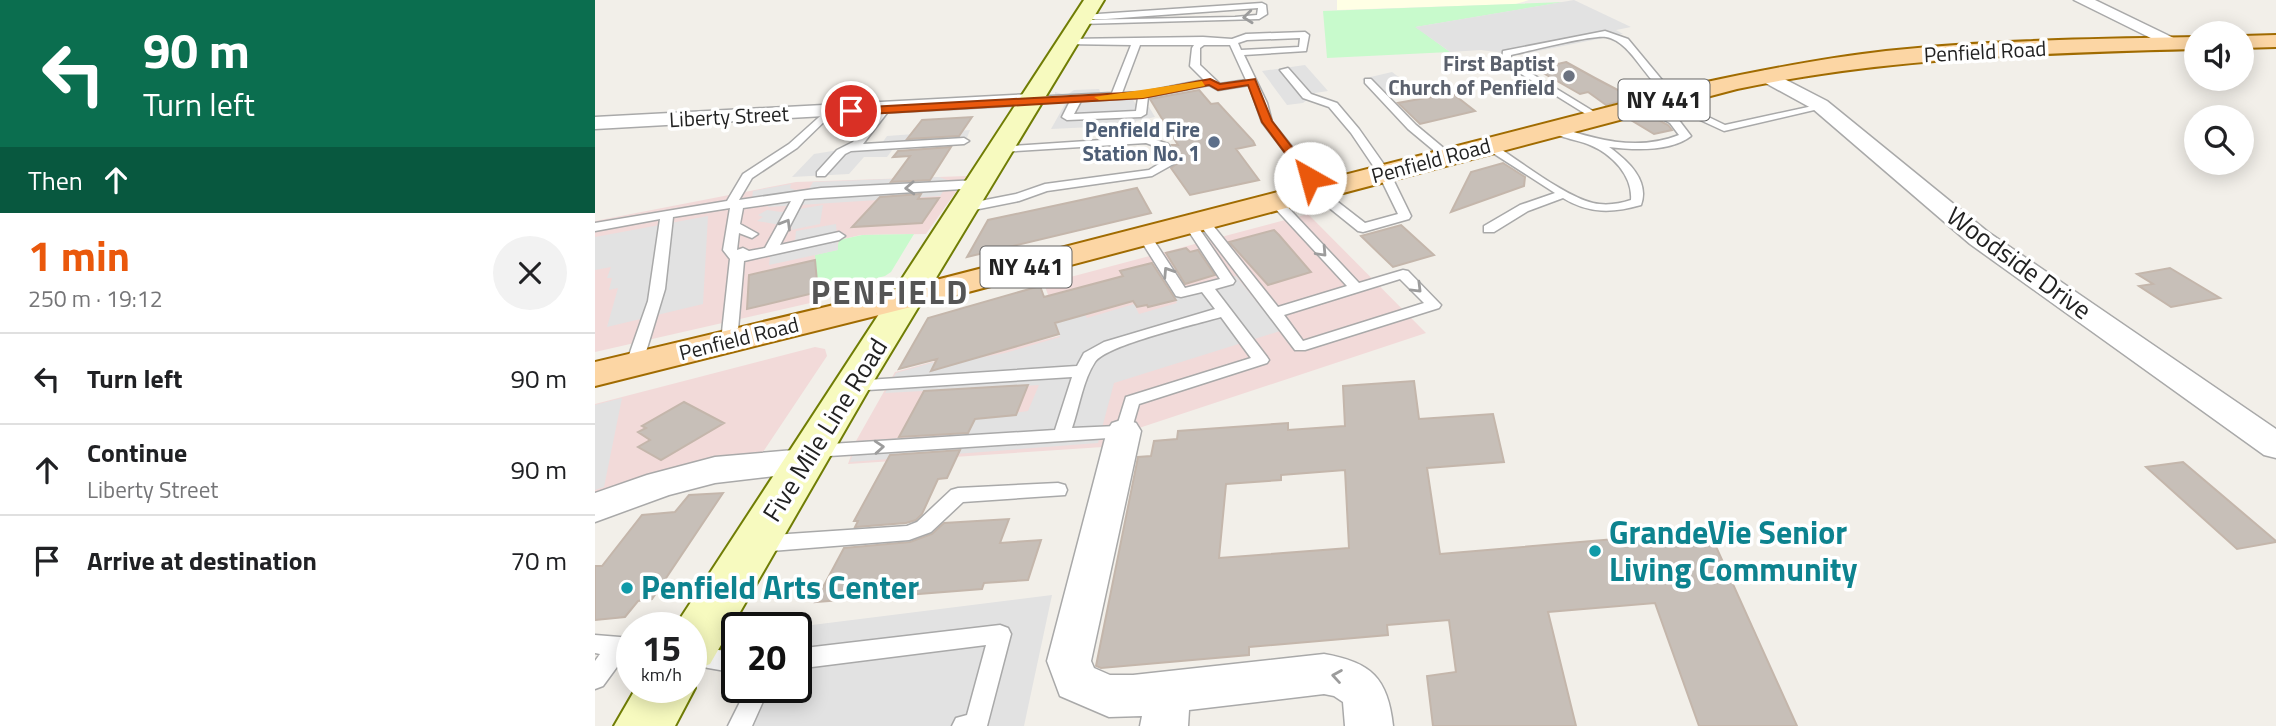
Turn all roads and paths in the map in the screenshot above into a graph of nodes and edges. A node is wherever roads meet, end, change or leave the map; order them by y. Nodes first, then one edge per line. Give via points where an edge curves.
1 (2082, 0) edge
2 (1086, 13) edge
3 (1203, 40) junction
4 (1137, 41) junction
5 (2276, 41) edge
6 (1233, 42) junction
7 (2184, 42) edge
8 (2254, 42) edge
9 (1067, 43) junction
10 (2184, 43) edge
11 (1238, 54) junction
12 (1285, 70) dead end
13 (1767, 76) junction
14 (1368, 81) dead end
15 (1210, 82) junction
16 (1252, 82) junction
17 (1143, 95) junction
18 (1115, 96) junction
19 (1077, 98) junction
20 (1031, 100) junction
21 (1663, 101) junction
22 (1822, 107) junction
23 (885, 109) junction
24 (827, 113) junction
25 (595, 123) edge
26 (1595, 130) junction
27 (964, 141) dead end
28 (1489, 146) junction
29 (850, 148) junction
30 (1001, 149) junction
31 (1448, 157) junction
32 (1384, 173) junction
33 (821, 174) dead end
34 (1318, 191) junction
35 (1564, 194) junction
36 (800, 195) junction
37 (971, 196) junction
38 (1276, 202) junction
39 (734, 204) junction
40 (667, 214) junction
41 (1196, 223) junction
42 (733, 226) junction
43 (595, 227) edge
44 (1489, 229) dead end
45 (839, 236) dead end
46 (1144, 236) junction
47 (770, 251) junction
48 (737, 258) junction
49 (1206, 287) junction
50 (1356, 288) junction
51 (907, 298) junction
52 (1225, 312) junction
53 (1275, 313) junction
54 (729, 341) junction
55 (634, 365) junction
56 (1082, 371) junction
57 (595, 374) edge
58 (850, 387) junction
59 (1124, 431) junction
60 (1062, 434) junction
61 (2276, 446) edge
62 (808, 457) junction
63 (1058, 490) dead end
64 (595, 508) edge
65 (754, 544) junction
66 (707, 622) edge
67 (595, 644) edge
68 (616, 646) edge
69 (616, 657) edge
70 (812, 657) edge
71 (595, 679) edge
72 (658, 703) edge
73 (751, 703) edge
74 (1166, 708) edge
75 (643, 726) edge
76 (740, 726) edge
77 (964, 726) edge
78 (1369, 726) edge

1 - 7 street
2 -> 2 lane via 1140,15 1178,8 1262,5 1263,14 1235,19
2 - 9 main road, Five Mile Line Road
3 - 4 lane
3 - 6 lane
3 - 15 lane via 1196,48 1195,66
4 - 9 lane
4 - 18 lane
5 - 8 main road
6 - 11 lane
6 - 11 lane via 1246,37 1305,35 1303,49
9 - 20 main road, Five Mile Line Road
10 - 13 main road, Penfield Road / NY 441 via 1927,54
11 - 16 lane
12 - 32 lane via 1307,96 1333,105
13 - 21 main road, Penfield Road / NY 441
13 - 22 street, Woodside Drive
14 - 31 lane
15 - 16 lane via 1218,87
15 - 17 lane
16 - 34 lane via 1267,122
17 - 18 lane
17 - 19 lane via 1141,114 1067,117
18 - 19 lane
19 - 20 lane
20 - 23 street, Liberty Street
20 - 30 main road, Five Mile Line Road
21 - 22 lane via 1719,128
21 - 26 main road, Penfield Road / NY 441
21 - 26 lane via 1686,136 1674,143 1637,145
21 - 26 lane via 1659,82 1625,41 1605,34 1506,53 1507,62
22 - 61 street, Woodside Drive via 1979,238
23 - 24 street, Liberty Street
23 - 29 lane
24 - 25 street, Liberty Street
24 - 39 lane via 793,146 747,176
26 - 28 main road, Penfield Road / NY 441 via 1554,129
26 - 35 lane via 1629,170 1640,190 1637,202 1616,209 1585,207
27 - 29 lane
28 - 31 main road, Penfield Road / NY 441
28 - 35 lane
29 - 33 lane
30 - 37 main road, Five Mile Line Road
30 - 37 lane via 1147,140 1164,146 1173,160 1152,173 1045,188 1019,197
31 - 32 main road, Penfield Road / NY 441
32 - 34 main road, Penfield Road / NY 441
32 - 34 lane via 1405,216 1363,228
34 - 38 main road, Penfield Road / NY 441
35 - 44 lane via 1524,208
37 -> 36 lane
36 - 39 lane
47 -> 36 lane
37 - 51 main road, Five Mile Line Road
38 - 41 main road, Penfield Road / NY 441
38 -> 50 lane
39 - 40 lane
39 - 42 lane
40 - 43 lane
40 - 55 lane via 654,304
41 - 46 main road, Penfield Road / NY 441
41 - 49 lane via 1228,281
41 - 53 lane
42 - 48 lane via 730,250
42 - 48 lane via 751,240
45 - 47 lane
49 -> 46 lane via 1181,293
46 - 51 main road, Penfield Road / NY 441
47 - 48 lane
48 - 54 lane
49 - 52 lane
50 - 53 lane
50 -> 53 lane via 1403,274 1434,305 1300,347
51 - 54 main road, Penfield Road / NY 441
51 - 58 main road, Five Mile Line Road
52 - 56 lane via 1109,345 1090,356
52 - 59 lane via 1261,360 1132,401
54 - 55 main road, Penfield Road / NY 441
55 - 57 main road, Penfield Road / NY 441
56 - 58 lane
56 - 60 lane
58 - 62 main road, Five Mile Line Road
59 - 60 lane
59 - 74 street via 1069,661 1076,682 1109,696
62 -> 60 lane
62 - 64 street via 715,470
62 - 65 main road, Five Mile Line Road
63 - 65 lane via 958,495 924,527 909,533
65 - 66 main road, Five Mile Line Road
67 - 68 lane
69 - 71 lane
70 - 77 lane via 1000,634 976,724
72 - 75 main road
73 - 76 lane
78 -> 74 street via 1363,691 1348,677 1324,674 1272,680

